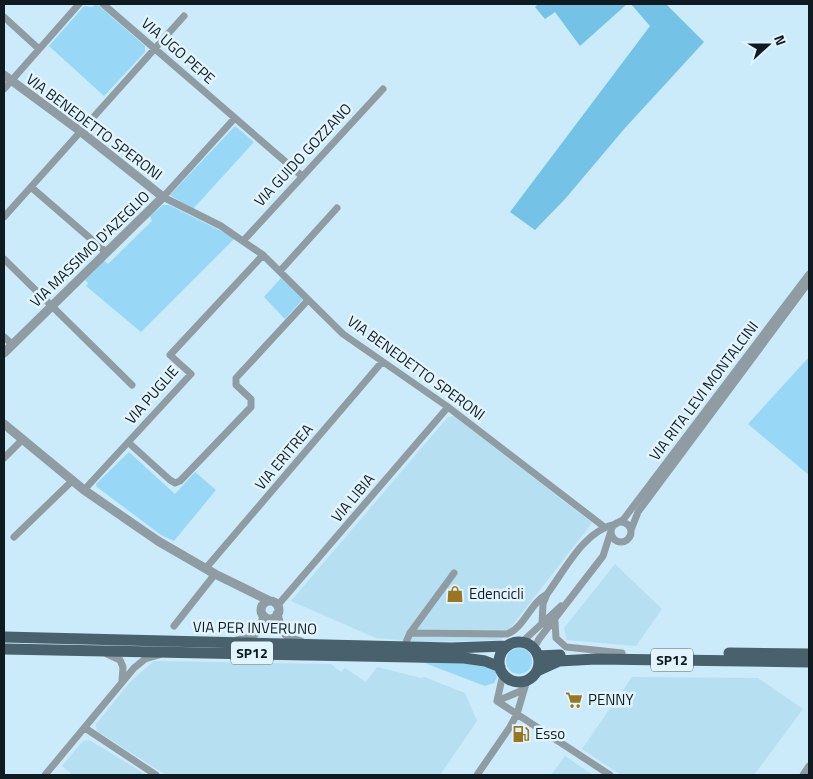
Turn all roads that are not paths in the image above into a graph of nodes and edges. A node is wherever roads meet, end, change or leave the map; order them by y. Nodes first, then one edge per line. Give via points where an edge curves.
1 (79, 4) edge
2 (103, 4) edge
3 (184, 16) dead end
4 (4, 17) edge
5 (154, 48) junction
6 (39, 49) junction
7 (7, 78) edge
8 (4, 89) edge
9 (383, 89) dead end
10 (234, 119) junction
11 (80, 131) junction
12 (302, 176) junction
13 (31, 186) junction
14 (163, 197) junction
15 (337, 208) dead end
16 (4, 217) edge
17 (244, 240) junction
18 (106, 252) junction
19 (263, 255) junction
20 (4, 259) edge
21 (280, 271) junction
22 (809, 274) edge
23 (809, 282) edge
24 (308, 300) junction
25 (50, 307) junction
26 (4, 337) edge
27 (12, 344) junction
28 (4, 352) edge
29 (382, 362) junction
30 (132, 384) dead end
31 (448, 407) junction
32 (4, 424) edge
33 (22, 440) junction
34 (128, 443) junction
35 (4, 458) edge
36 (72, 480) junction
37 (84, 490) junction
38 (617, 523) junction
39 (603, 526) junction
40 (631, 530) junction
41 (611, 531) junction
42 (14, 537) dead end
43 (624, 542) junction
44 (603, 556) junction
45 (206, 568) junction
46 (454, 573) dead end
47 (215, 574) junction
48 (247, 590) junction
49 (547, 594) junction
50 (574, 594) junction
51 (275, 607) junction
52 (262, 612) junction
53 (526, 615) junction
54 (556, 620) junction
55 (542, 621) junction
56 (174, 626) dead end
57 (410, 633) junction
58 (4, 637) edge
59 (522, 642) junction
60 (224, 643) junction
61 (311, 644) junction
62 (506, 646) junction
63 (404, 647) junction
64 (4, 649) edge
65 (95, 650) junction
66 (190, 652) junction
67 (536, 652) junction
68 (622, 653) junction
69 (809, 654) edge
70 (809, 662) edge
71 (501, 671) junction
72 (537, 671) junction
73 (122, 682) junction
74 (525, 685) junction
75 (497, 701) junction
76 (517, 714) junction
77 (85, 728) junction
78 (809, 766) edge
79 (45, 775) edge
80 (156, 775) edge
81 (477, 775) edge
82 (610, 775) edge
83 (802, 775) edge

1 - 6 street
2 - 5 street, VIA UGO PEPE
3 - 5 street
4 - 6 street
5 - 10 street, VIA UGO PEPE
5 - 11 street
6 - 7 street
7 - 8 street
7 - 11 street, VIA BENEDETTO SPERONI
9 - 12 street, VIA GUIDO GOZZANO
10 - 12 street, VIA UGO PEPE
10 - 14 street, VIA MASSIMO D'AZEGLIO
11 - 13 street
11 - 14 street, VIA BENEDETTO SPERONI
12 - 17 street, VIA GUIDO GOZZANO
13 - 16 street
13 - 18 street
14 - 17 street, VIA BENEDETTO SPERONI
14 - 18 street, VIA MASSIMO D'AZEGLIO
15 - 21 street
17 - 19 street, VIA BENEDETTO SPERONI
18 - 25 street, VIA MASSIMO D'AZEGLIO
19 - 21 street, VIA BENEDETTO SPERONI
19 - 34 street, VIA PUGLIE via 170,355 191,374
20 - 25 street
21 - 24 street, VIA BENEDETTO SPERONI
22 - 38 street, VIA RITA LEVI MONTALCINI via 623,520
23 - 40 street, VIA RITA LEVI MONTALCINI via 638,512
24 - 29 street, VIA BENEDETTO SPERONI via 343,334
24 - 34 street via 236,378 236,385 250,399 251,407 180,481 170,480
25 - 27 street, VIA MASSIMO D'AZEGLIO
25 - 30 street
26 - 27 street
27 - 28 street, VIA MASSIMO D'AZEGLIO
29 - 31 street, VIA BENEDETTO SPERONI
29 - 45 street, VIA ERITREA
31 - 39 street, VIA BENEDETTO SPERONI
31 - 51 street, VIA LIBIA
32 - 33 street
33 - 35 street
33 - 36 street
34 - 37 street, VIA PUGLIE
36 - 37 street
36 - 42 street
37 - 45 street via 158,541
38 - 39 street
38 - 40 street via 625,523
38 - 41 street
39 - 49 street via 590,537
40 - 43 street
41 - 43 street via 615,540
41 - 44 street
43 - 44 street
44 - 50 street
45 - 47 street
46 - 57 street
47 - 48 street
47 - 56 street
48 - 51 street
48 - 52 street
49 - 53 street
49 - 55 street
50 - 54 street
50 - 55 street
51 - 52 street via 264,603
51 - 52 street via 271,618
51 - 61 street via 283,632 294,640
52 - 60 street via 259,630 254,635
53 - 55 street via 534,612
53 - 57 street via 514,631 507,634
54 - 67 street via 539,639
54 - 68 street via 556,638 566,647
55 - 59 street
57 - 63 street
58 - 60 main road, VIA PER INVERUNO / SP12
59 - 62 main road
59 - 67 main road
60 - 61 main road, VIA PER INVERUNO / SP12
61 - 63 main road, VIA PER INVERUNO / SP12
62 - 63 main road, VIA PER INVERUNO / SP12
62 - 71 main road via 500,656
64 - 65 main road, VIA PER INVERUNO / SP12
65 - 66 main road, VIA PER INVERUNO / SP12
65 - 73 street via 120,660
66 - 71 main road, VIA PER INVERUNO / SP12 via 464,658 485,661
66 - 73 street via 145,660
67 - 68 main road, SP12
67 - 72 main road
68 - 69 main road, SP12
70 - 72 main road, SP12 via 596,658 559,661
71 - 74 main road
71 - 75 street
72 - 74 main road
73 - 77 street
74 - 75 street
74 - 76 street
75 - 76 street
76 - 81 street
76 - 82 street
77 - 79 street
77 - 80 street
78 - 83 street

